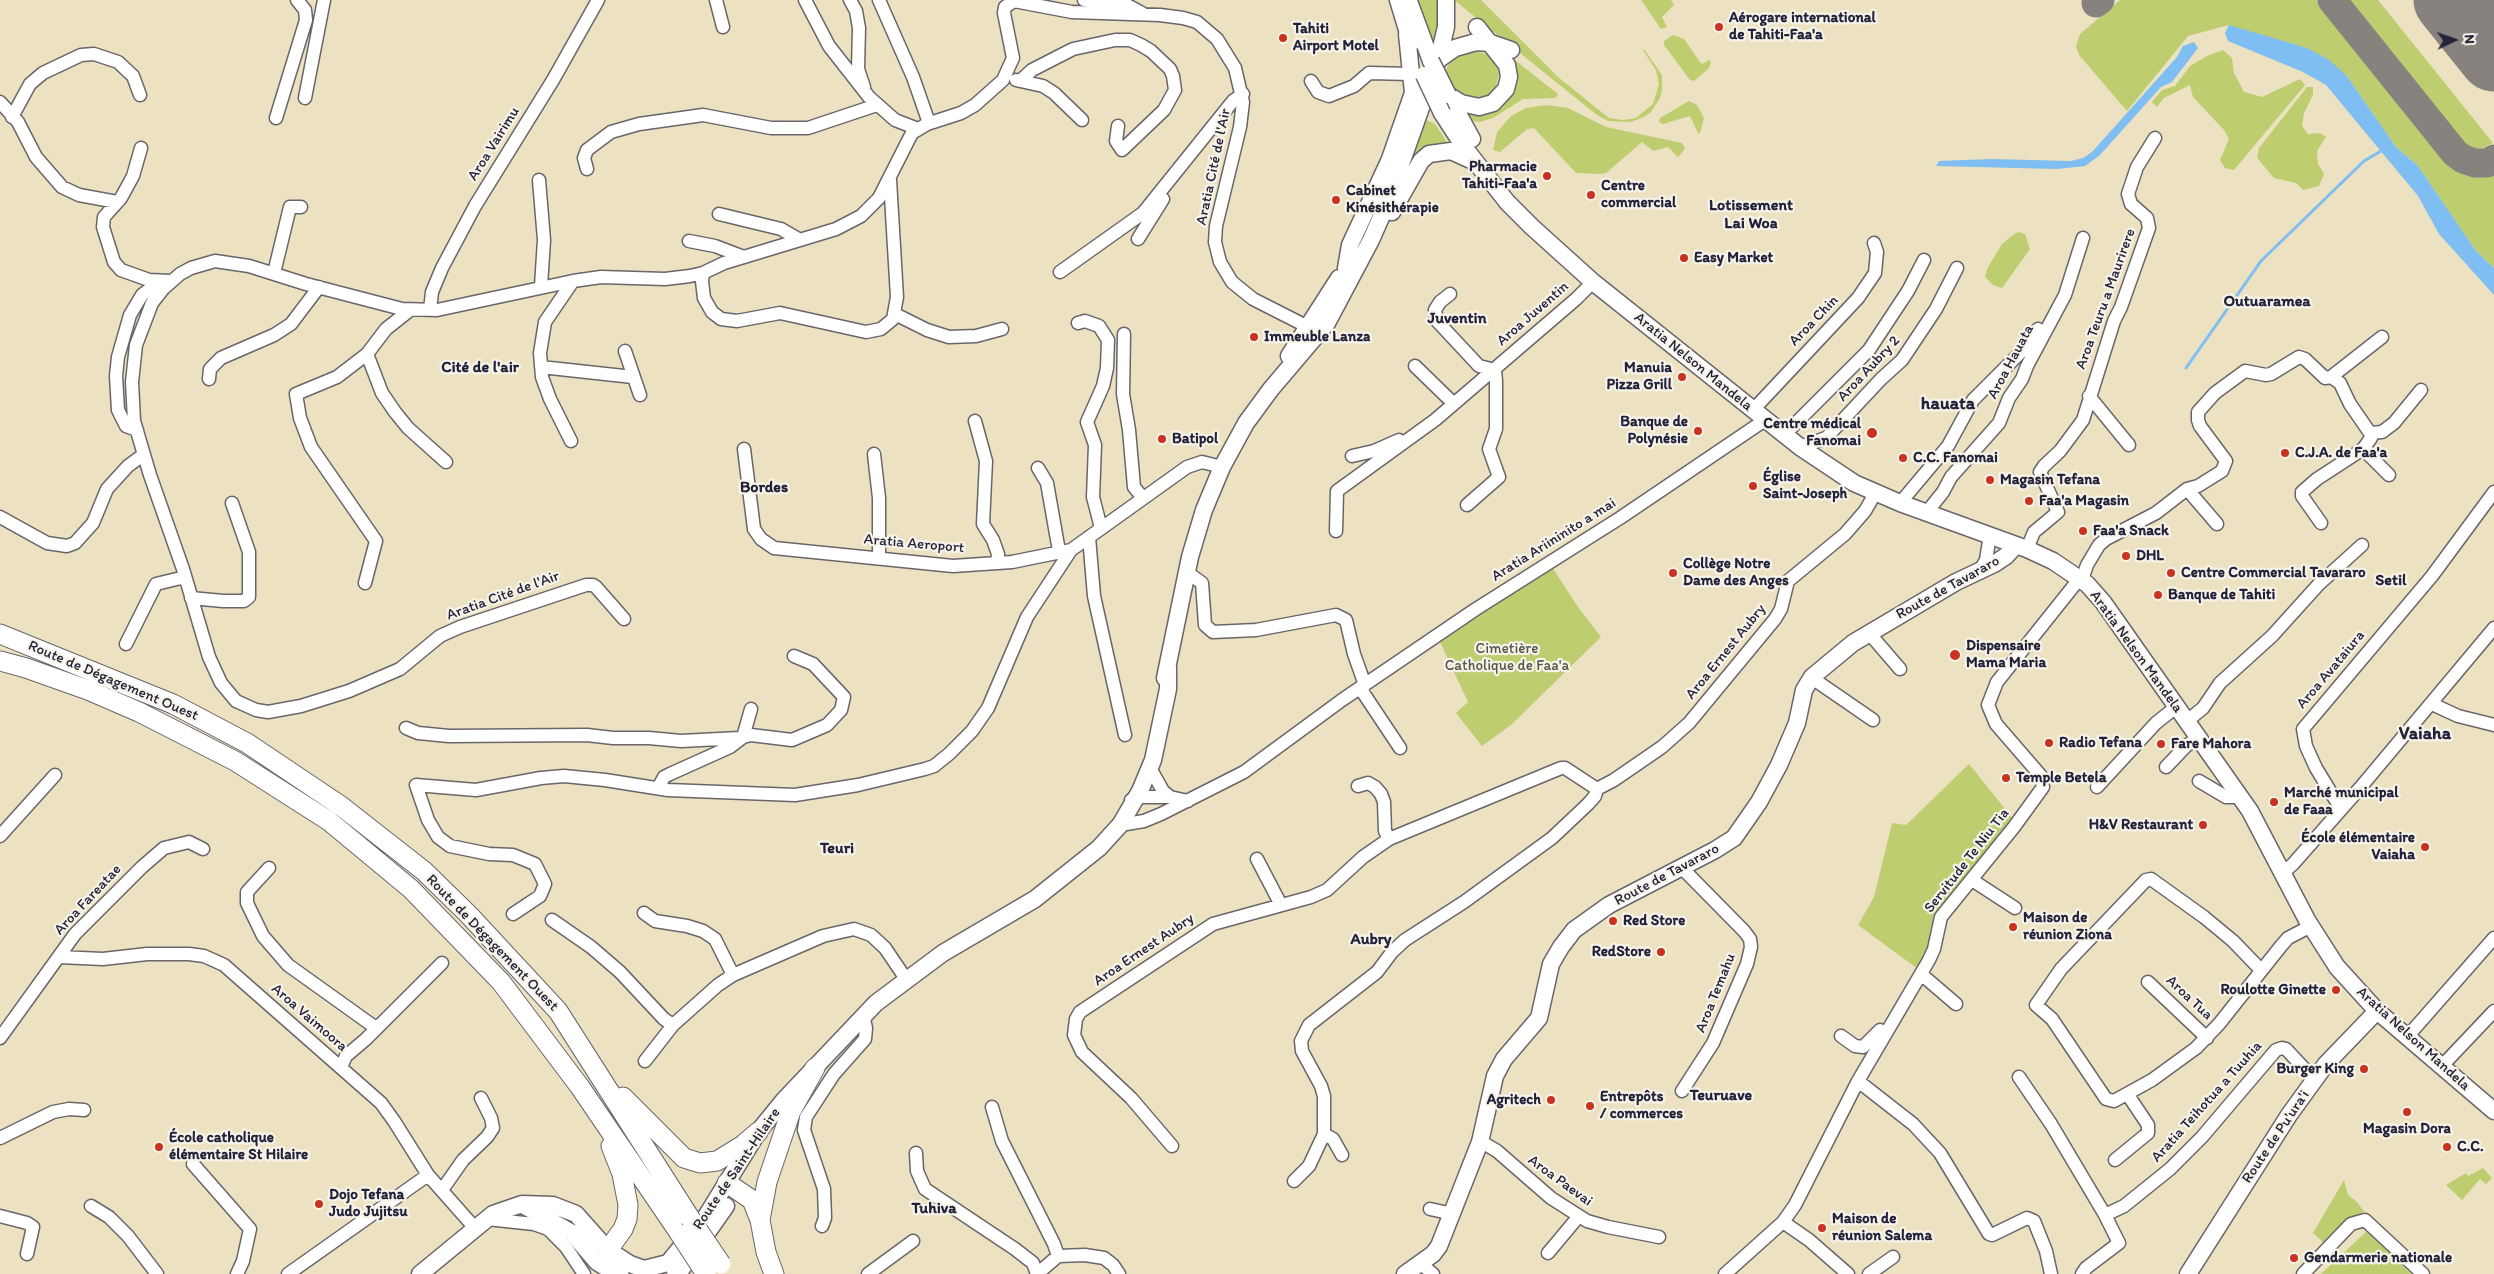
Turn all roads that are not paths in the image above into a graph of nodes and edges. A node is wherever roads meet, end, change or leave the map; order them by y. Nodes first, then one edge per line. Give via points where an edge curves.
1 (297, 0) edge
2 (324, 0) edge
3 (598, 0) edge
4 (716, 0) edge
5 (805, 0) edge
6 (850, 0) edge
7 (879, 0) edge
8 (1084, 0) edge
9 (1398, 0) edge
10 (1410, 0) edge
11 (1446, 0) edge
12 (1014, 1) edge
13 (1146, 14) junction
14 (723, 27) dead end
15 (1476, 27) dead end
16 (1491, 43) junction
17 (1511, 50) dead end
18 (1426, 67) junction
19 (1006, 77) junction
20 (1020, 81) junction
21 (1311, 81) dead end
22 (1243, 94) junction
23 (140, 95) dead end
24 (1448, 95) junction
25 (305, 98) dead end
26 (873, 101) junction
27 (0, 102) edge
28 (276, 118) dead end
29 (15, 119) junction
30 (1082, 120) dead end
31 (924, 126) junction
32 (1118, 126) dead end
33 (2155, 138) dead end
34 (141, 148) dead end
35 (1188, 159) junction
36 (1478, 164) junction
37 (587, 169) dead end
38 (1396, 174) junction
39 (890, 179) junction
40 (539, 180) dead end
41 (117, 202) junction
42 (301, 207) dead end
43 (719, 214) dead end
44 (1521, 214) junction
45 (2083, 238) dead end
46 (1138, 239) dead end
47 (800, 240) junction
48 (689, 241) dead end
49 (1874, 243) dead end
50 (744, 258) junction
51 (1924, 260) dead end
52 (1346, 268) junction
53 (1957, 268) dead end
54 (1060, 272) dead end
55 (274, 273) junction
56 (704, 273) junction
57 (573, 280) junction
58 (171, 281) junction
59 (1593, 282) junction
60 (2059, 285) dead end
61 (541, 286) junction
62 (319, 287) junction
63 (1450, 294) dead end
64 (410, 310) junction
65 (430, 310) junction
66 (895, 314) junction
67 (1078, 323) dead end
68 (1318, 327) junction
69 (1002, 329) dead end
70 (1124, 334) dead end
71 (2382, 337) dead end
72 (625, 352) dead end
73 (367, 354) junction
74 (1415, 366) dead end
75 (541, 367) junction
76 (1495, 370) junction
77 (633, 377) junction
78 (2331, 377) junction
79 (209, 379) dead end
80 (2420, 390) dead end
81 (640, 395) dead end
82 (2089, 396) junction
83 (1455, 402) junction
84 (1759, 415) junction
85 (975, 421) dead end
86 (1419, 432) junction
87 (2370, 433) junction
88 (1784, 435) junction
89 (571, 441) dead end
90 (2129, 445) dead end
91 (2366, 446) junction
92 (1800, 447) junction
93 (744, 449) dead end
94 (874, 454) dead end
95 (144, 455) junction
96 (1352, 456) dead end
97 (446, 462) dead end
98 (1222, 467) junction
99 (1038, 468) dead end
100 (2389, 475) dead end
101 (2186, 489) junction
102 (1876, 492) junction
103 (2494, 492) edge
104 (1143, 498) junction
105 (1900, 503) junction
106 (232, 504) dead end
107 (1467, 505) dead end
108 (1927, 512) junction
109 (0, 517) edge
110 (2321, 523) dead end
111 (2217, 524) dead end
112 (1101, 528) junction
113 (1336, 531) dead end
114 (1990, 534) junction
115 (1089, 537) junction
116 (2362, 544) dead end
117 (2021, 547) junction
118 (1065, 551) junction
119 (879, 557) junction
120 (998, 563) junction
121 (1188, 573) junction
122 (1979, 573) junction
123 (184, 577) junction
124 (2081, 579) junction
125 (365, 584) dead end
126 (190, 598) junction
127 (624, 619) dead end
128 (2494, 628) edge
129 (1869, 633) junction
130 (0, 634) edge
131 (126, 644) dead end
132 (794, 656) dead end
133 (0, 661) edge
134 (1168, 667) junction
135 (1900, 669) dead end
136 (1812, 678) junction
137 (1362, 687) junction
138 (2432, 704) junction
139 (2176, 707) junction
140 (751, 709) dead end
141 (1873, 720) dead end
142 (2187, 721) junction
143 (2494, 725) edge
144 (406, 728) dead end
145 (1125, 735) dead end
146 (743, 737) junction
147 (2198, 738) junction
148 (1400, 748) dead end
149 (2166, 767) dead end
150 (1150, 768) junction
151 (55, 775) dead end
152 (2199, 781) dead end
153 (1358, 786) dead end
154 (2097, 787) dead end
155 (658, 788) junction
156 (1597, 789) junction
157 (1170, 797) junction
158 (2240, 797) junction
159 (1131, 799) junction
160 (1188, 801) junction
161 (2341, 809) junction
162 (1120, 825) junction
163 (0, 836) edge
164 (1389, 839) junction
165 (203, 850) dead end
166 (1257, 859) dead end
167 (1081, 862) junction
168 (1682, 866) junction
169 (269, 868) dead end
170 (2283, 873) junction
171 (1972, 880) junction
172 (1281, 905) junction
173 (2015, 908) dead end
174 (644, 913) dead end
175 (512, 914) dead end
176 (552, 920) dead end
177 (2311, 926) junction
178 (2494, 938) edge
179 (59, 958) junction
180 (442, 963) dead end
181 (2260, 969) junction
182 (1921, 974) junction
183 (733, 976) junction
184 (906, 979) junction
185 (2148, 982) dead end
186 (1956, 1004) dead end
187 (558, 1011) junction
188 (2377, 1011) junction
189 (2494, 1011) edge
190 (863, 1015) junction
191 (673, 1025) junction
192 (376, 1028) junction
193 (1888, 1028) junction
194 (1841, 1036) dead end
195 (2407, 1037) junction
196 (0, 1038) edge
197 (2207, 1038) junction
198 (645, 1061) dead end
199 (2442, 1066) junction
200 (341, 1067) junction
201 (815, 1068) junction
202 (2019, 1078) dead end
203 (2315, 1080) junction
204 (1858, 1081) junction
205 (1682, 1091) dead end
206 (2128, 1095) junction
207 (481, 1098) dead end
208 (992, 1107) dead end
209 (84, 1110) dead end
210 (2494, 1111) edge
211 (600, 1117) junction
212 (758, 1132) junction
213 (1324, 1134) junction
214 (0, 1138) edge
215 (1480, 1141) junction
216 (1172, 1146) dead end
217 (916, 1153) dead end
218 (1342, 1154) dead end
219 (2115, 1160) dead end
220 (193, 1164) dead end
221 (428, 1175) junction
222 (1294, 1182) dead end
223 (731, 1187) junction
224 (442, 1190) junction
225 (92, 1206) dead end
226 (1430, 1209) dead end
227 (1453, 1214) junction
228 (2105, 1215) junction
229 (0, 1216) edge
230 (1579, 1216) junction
231 (760, 1220) junction
232 (1783, 1222) junction
233 (481, 1223) junction
234 (822, 1226) dead end
235 (1659, 1236) dead end
236 (912, 1241) dead end
237 (1548, 1252) dead end
238 (27, 1254) dead end
239 (1058, 1256) junction
240 (1893, 1257) dead end
241 (599, 1265) edge
242 (677, 1268) edge
243 (1415, 1270) edge
244 (718, 1271) edge
245 (157, 1274) edge
246 (237, 1274) edge
247 (288, 1274) edge
248 (420, 1274) edge
249 (617, 1274) edge
250 (774, 1274) edge
251 (868, 1274) edge
252 (1037, 1274) edge
253 (1119, 1274) edge
254 (1433, 1274) edge
255 (1725, 1274) edge
256 (1848, 1274) edge
257 (1868, 1274) edge
258 (2051, 1274) edge
259 (2082, 1274) edge
260 (2188, 1274) edge
261 (2303, 1274) edge
262 (2423, 1274) edge

1 - 28 street via 305,10 306,20
2 - 25 street
3 - 65 street, Aroa Vairimu via 474,206 432,292
4 - 14 street
5 - 26 street via 829,46
6 - 26 street via 859,28 860,79
7 - 31 street via 913,77
8 - 13 street, Aratia Cité de l'Air via 1128,5
9 - 18 main road, Aratia Nelson Mandela via 1407,34
10 - 18 main road, Aratia Nelson Mandela
11 - 18 main road via 1446,27
12 - 13 street, Aratia Cité de l'Air via 1072,12
12 - 19 street, Aratia Cité de l'Air via 1005,7 1004,13 1013,58
13 - 22 street, Aratia Cité de l'Air via 1183,18 1208,30 1229,56
15 - 16 main road
16 - 17 main road
16 - 18 main road via 1464,44
16 - 24 main road via 1508,70 1508,83 1503,95 1493,103 1479,107 1461,103
18 - 21 street via 1369,73 1354,86 1329,96 1318,92
18 - 24 main road, Aratia Nelson Mandela, bridge
18 - 36 main road, Aratia Nelson Mandela, bridge via 1442,113
18 - 38 main road
18 - 52 main road via 1350,245
19 - 20 street
19 - 31 street via 975,105
20 - 30 street via 1043,86
20 - 32 street via 1032,70 1073,49 1115,40 1141,44 1170,69 1175,90 1164,110 1122,150 1116,141
22 - 35 street via 1233,101
22 - 68 street, Aratia Cité de l'Air via 1240,127 1216,226 1220,262 1232,282 1253,299
23 - 29 street via 133,76 118,62 94,54 80,55 42,73 30,84
24 - 44 main road, Aratia Nelson Mandela
26 - 31 street via 895,120
26 - 37 street via 808,128 771,128 703,115 639,124 611,132 587,150 584,158
27 - 29 street
29 - 41 street via 36,157 62,187 79,195
31 - 39 street, Aratia Cité de l'Air via 907,142
33 - 82 street, Aroa Teuru a Maurirere via 2137,167 2128,194 2130,204 2147,218 2149,228
34 - 41 street via 133,176
35 - 46 street
35 - 54 street via 1135,219
36 - 44 main road, Aratia Nelson Mandela via 1507,202
36 - 68 main road via 1451,151 1429,154 1421,161 1387,222 1361,280 1351,295
38 - 52 main road
38 - 68 main road via 1379,223
39 - 47 street, Aratia Cité de l'Air via 870,208 854,222
39 - 66 street via 897,298
40 - 61 street via 544,240
41 - 58 street via 104,217 103,227 114,262 121,270 135,276
42 - 55 street via 290,208
43 - 47 street via 781,229
44 - 59 main road, Aratia Nelson Mandela
45 - 108 street, Aroa Hauata via 2065,295 1999,422
47 - 50 street, Aratia Cité de l'Air
48 - 50 street via 715,246
49 - 84 street, Aroa Chin via 1877,252 1875,273 1858,298
50 - 56 street, Aratia Cité de l'Air
51 - 88 street via 1908,291 1869,350
52 - 68 main road
53 - 92 street, Aroa Aubry 2 via 1936,309 1902,360 1826,438
55 - 58 street, Aratia Cité de l'Air via 215,261 191,268
55 - 62 street, Aratia Cité de l'Air
56 - 57 street, Aratia Cité de l'Air via 672,279 601,277
56 - 66 street via 703,291 708,306 716,316 729,321 780,313 866,332 881,329
57 - 61 street, Aratia Cité de l'Air
57 - 75 street via 545,322 541,338
58 - 95 street, Aratia Cité de l'Air via 152,303 136,346 132,382 137,430
59 - 76 street, Aroa Juventin
59 - 84 main road, Aratia Nelson Mandela
60 - 105 street via 2052,306 2029,344 1973,400 1948,446
61 - 65 street, Aratia Cité de l'Air
62 - 64 street, Aratia Cité de l'Air
62 - 79 street via 291,324 221,358 210,369
63 - 76 street via 1435,310 1437,321 1478,366
64 - 65 street, Aratia Cité de l'Air
64 - 73 street via 386,329
66 - 69 street via 949,337 976,336
67 - 112 street via 1085,321 1099,326 1108,340 1103,386 1087,422 1095,445 1094,497
68 - 98 main road via 1246,424
70 - 104 street via 1123,394 1134,486
71 - 78 street
72 - 77 street
73 - 97 street via 379,387 394,412
73 - 125 street via 337,377 296,394 300,418 312,447 376,541
74 - 83 street
75 - 77 street
75 - 89 street via 550,399
76 - 83 street, Aroa Juventin
76 - 107 street via 1496,429 1489,449 1499,476
77 - 81 street
78 - 87 street via 2340,384
78 - 101 street, Servitude Te Niu Tia via 2325,378 2306,359 2299,357 2271,374 2245,371 2216,393 2198,412 2198,420 2226,461 2222,471 2198,486
80 - 87 street via 2394,423 2382,432
82 - 90 street
82 - 117 street, Aroa Teuru a Maurirere via 2082,420 2040,472 2058,512
83 - 86 street, Aroa Juventin
84 - 88 main road, Aratia Nelson Mandela
84 - 137 street, Aratia Ariininito a mai via 1620,518 1476,609
85 - 120 street via 986,461 983,524 993,540
86 - 96 street, Aroa Juventin via 1374,451
86 - 113 street, Aroa Juventin via 1337,491
87 - 91 street
88 - 92 main road, Aratia Nelson Mandela
91 - 100 street via 2365,451
91 - 110 street via 2302,492
92 - 102 main road, Aratia Nelson Mandela via 1854,483
93 - 119 street, Aratia Aeroport via 754,529 760,539 774,548
94 - 119 street via 879,498
95 - 109 street via 128,466 107,489 93,523 75,543 59,546 47,543
95 - 123 street, Aratia Cité de l'Air
98 - 104 street, Aratia Aeroport via 1211,463 1194,464
98 - 121 main road via 1204,510
99 - 118 street via 1047,483
101 - 111 street
101 - 124 street, Servitude Te Niu Tia via 2156,512 2099,545
102 - 105 main road, Aratia Nelson Mandela
102 - 156 street, Aroa Ernest Aubry via 1866,511 1845,534 1788,581 1775,619 1689,722 1662,746
103 - 161 street, Aroa Avataiura via 2432,576 2303,729 2306,746 2316,768
104 - 112 street, Aratia Aeroport
105 - 108 main road, Aratia Nelson Mandela
106 - 126 street via 249,552 249,597 244,601
108 - 114 main road, Aratia Nelson Mandela
112 - 115 street, Aratia Aeroport
114 - 117 main road, Aratia Nelson Mandela
114 - 122 street via 1986,560
115 - 118 street, Aratia Aeroport
115 - 145 street via 1098,615
116 - 142 street via 2220,684 2203,708
117 - 122 main road, Route de Tavararo
117 - 124 main road, Aratia Nelson Mandela via 2053,561
118 - 120 street, Aratia Aeroport
118 - 155 street via 1027,617 988,708 972,731 934,766 858,785 795,795
119 - 120 street, Aratia Aeroport via 953,566
121 - 134 main road
121 - 137 street via 1202,583 1205,625 1213,632 1256,630 1336,615 1346,620
122 - 129 main road, Route de Tavararo via 1956,582
123 - 126 street, Aratia Cité de l'Air
123 - 131 street via 156,584
124 - 139 main road, Aratia Nelson Mandela via 2103,602
124 - 171 street, Servitude Te Niu Tia via 1992,692 1988,705 1990,714 2041,776 2043,787
126 - 127 street, Aratia Cité de l'Air via 213,668 226,692 246,707 268,712 301,706 375,682 400,670 440,636 460,626 576,588 593,585
128 - 138 street
129 - 135 street
129 - 136 main road, Route de Tavararo via 1841,651
130 - 187 highway, Route de Dégagement Ouest via 173,704 247,743 334,801 424,872 469,915
132 - 146 street via 813,664 844,697 841,710 827,725 792,740 768,736
133 - 211 highway, Route de Dégagement Ouest via 88,690 139,712 235,761 329,821 411,889 501,982
134 - 150 main road via 1162,724
134 - 159 main road
136 - 141 street
136 - 168 main road, Route de Tavararo via 1804,690 1797,723 1779,765 1739,833 1715,850
137 - 148 street
137 - 160 street, Aratia Ariininito a mai via 1244,772
138 - 143 street via 2458,716
138 - 161 street
139 - 142 main road, Aratia Nelson Mandela
139 - 154 street via 2156,723
140 - 146 street
142 - 147 main road, Aratia Nelson Mandela
144 - 146 street via 418,733 449,736 587,735 682,741
146 - 155 street via 730,747 664,777
147 - 149 street
147 - 158 main road, Aratia Nelson Mandela
150 - 157 street via 1157,783
150 - 159 main road
151 - 163 street
152 - 158 street via 2226,797
153 - 164 street via 1368,783 1381,794 1385,831
155 - 175 street via 564,776 476,790 416,785 428,820 438,836 450,846 513,855 535,864 545,884 540,896
156 - 164 street, Aroa Ernest Aubry via 1561,768
156 - 213 street, Aroa Ernest Aubry via 1592,800 1552,838 1406,940 1377,972 1309,1025 1301,1041 1302,1051 1324,1096
157 - 159 street
157 - 160 street
158 - 170 main road, Aratia Nelson Mandela
159 - 162 main road
159 - 167 main road
160 - 162 street, Aratia Ariininito a mai via 1144,820
161 - 170 street
162 - 167 main road
164 - 172 street, Aroa Ernest Aubry via 1362,857 1327,890
165 - 179 street, Aroa Fareatae via 188,842 164,848 75,934
166 - 172 street
167 - 184 main road via 1035,899 962,941
168 - 205 street, Aroa Temahu via 1744,931 1751,947 1748,964 1713,1043
168 - 215 main road, Route de Tavararo via 1587,919 1561,947 1551,964 1538,1018 1504,1059 1495,1076
169 - 192 street via 247,892 247,903 263,936 288,965
170 - 177 main road, Aratia Nelson Mandela
171 - 173 street
171 - 182 street, Servitude Te Niu Tia via 1941,917 1934,949
172 - 216 street, Aroa Ernest Aubry via 1213,924 1080,1012 1076,1019 1074,1035 1082,1052 1131,1098
174 - 183 street via 655,921 703,930 715,939
176 - 191 street via 620,972
177 - 181 street via 2288,938
177 - 188 main road, Aratia Nelson Mandela via 2337,967
178 - 195 street
179 - 196 street, Aroa Fareatae
179 - 200 street, Aroa Vaimoora via 103,959 147,954 204,956 232,972
180 - 192 street
181 - 197 street
181 - 206 street via 2211,922 2151,879 2146,880 2061,969 2036,1005 2052,1019 2106,1099 2114,1101
182 - 186 street
182 - 193 street, Servitude Te Niu Tia
183 - 184 street via 809,941 854,929 878,941
183 - 191 street via 705,995
184 - 190 main road
185 - 197 street, Aroa Tua
187 - 212 highway via 618,1092 684,1158 700,1163 717,1161
187 - 244 highway, Route de Dégagement Ouest, bridge via 690,1218
188 - 195 main road, Aratia Nelson Mandela
188 - 203 main road, Route de Pu'ura'i via 2326,1064
189 - 199 street
190 - 201 main road
190 - 234 street via 865,1039 834,1074 806,1117 804,1130 824,1190 826,1212
191 - 198 street
192 - 200 street via 346,1056
193 - 194 street via 1878,1032 1863,1047 1855,1046
193 - 204 street, Servitude Te Niu Tia
195 - 199 main road, Aratia Nelson Mandela
197 - 206 street via 2171,1068
199 - 210 main road, Aratia Nelson Mandela
200 - 221 street, Aroa Vaimoora via 389,1113
201 - 212 main road, Route de Saint-Hilaire
201 - 223 main road, Route de Saint-Hilaire
201 - 231 highway via 791,1111 778,1146
202 - 228 street via 2046,1116
203 - 228 street, Aratia Teihotua a Tuuhia via 2285,1048 2276,1050 2202,1137 2170,1169 2124,1206
203 - 260 main road, Route de Pu'ura'i via 2255,1166
204 - 232 street, Servitude Te Niu Tia via 1803,1191
204 - 258 street via 1913,1124 1940,1152 1989,1234 2026,1218 2034,1221
206 - 219 street via 2148,1125 2148,1133
207 - 224 street via 493,1128 463,1160
208 - 239 street via 1002,1141
209 - 214 street via 53,1112
211 - 241 highway via 622,1174 628,1205 627,1220
211 - 244 highway, Route de Dégagement Ouest, bridge via 680,1234
212 - 223 main road, Route de Saint-Hilaire
213 - 218 street via 1333,1138
213 - 222 street, Aroa Ernest Aubry via 1309,1166
215 - 227 main road, Route de Tavararo
215 - 230 street, Aroa Paevai via 1551,1198
217 - 252 street via 917,1171 925,1189 1015,1249 1033,1263
220 - 246 street via 250,1229
221 - 224 street, Aroa Vaimoora
221 - 247 street
223 - 231 highway via 752,1200
223 - 242 main road, Route de Saint-Hilaire via 705,1218
224 - 233 street, Aroa Vaimoora
225 - 245 street via 128,1236
226 - 227 street
227 - 243 main road, Route de Tavararo via 1437,1250
228 - 259 street via 2119,1243
229 - 238 street via 33,1227
230 - 235 street, Aroa Paevai via 1608,1228
230 - 237 street
231 - 250 highway
232 - 255 street, Servitude Te Niu Tia
232 - 256 street
233 - 241 street via 534,1224 548,1229 566,1247
233 - 241 main road, Route de Saint-Hilaire via 507,1208 522,1204 572,1233
233 - 248 main road, Route de Saint-Hilaire
236 - 251 street
239 - 252 street
239 - 253 street via 1096,1256 1113,1265
240 - 257 street
241 - 242 main road, Route de Saint-Hilaire via 630,1264 644,1269 668,1263
241 - 249 highway via 612,1265
243 - 254 street
261 - 262 street via 2351,1224 2365,1220

